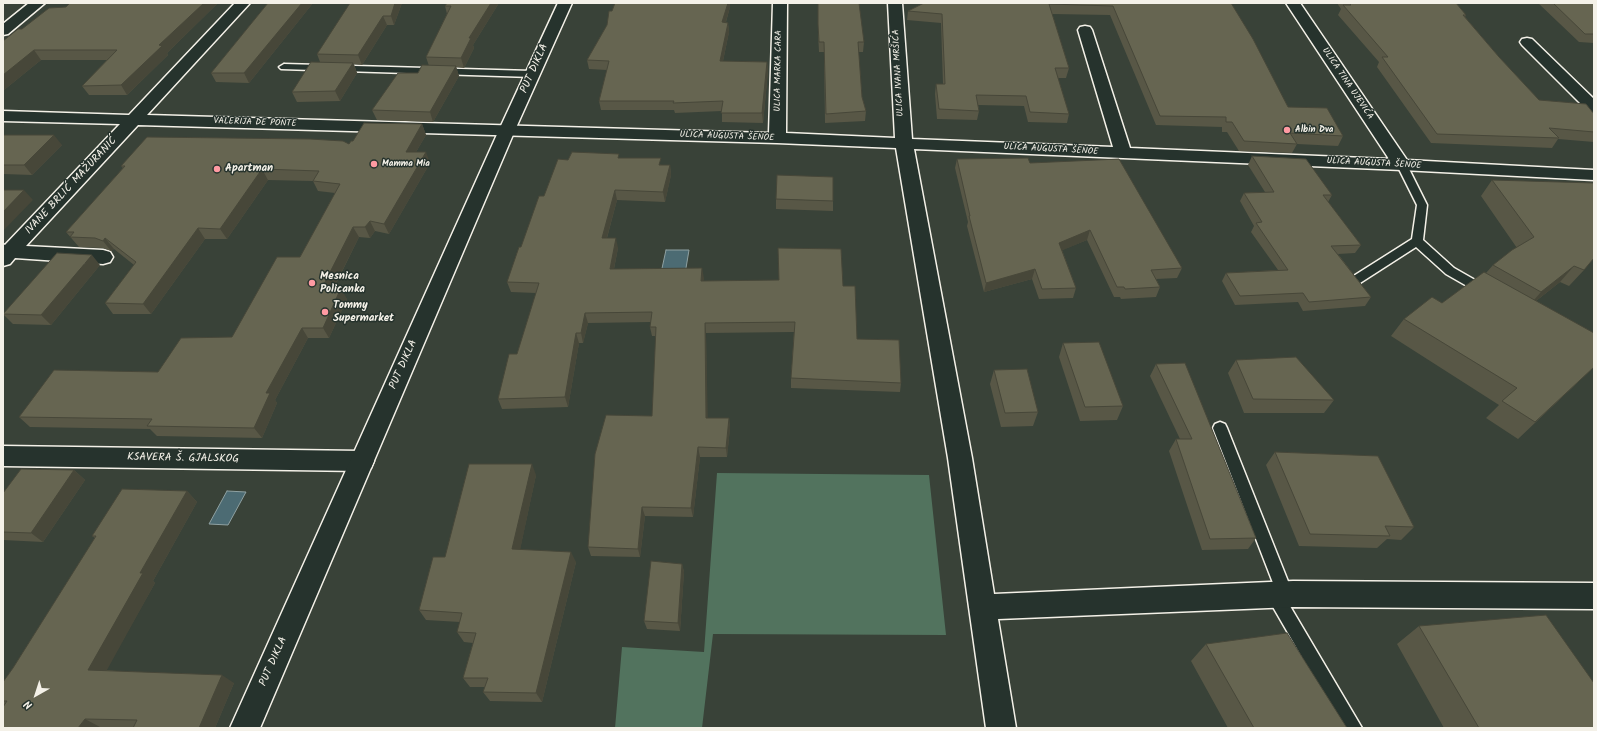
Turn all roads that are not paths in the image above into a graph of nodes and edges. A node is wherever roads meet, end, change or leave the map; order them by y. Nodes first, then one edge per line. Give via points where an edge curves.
1 (38, 3) edge
2 (243, 3) edge
3 (565, 3) edge
4 (780, 3) edge
5 (895, 3) edge
6 (1293, 3) edge
7 (1085, 30) dead end
8 (3, 31) edge
9 (1528, 42) dead end
10 (284, 67) dead end
11 (532, 74) junction
12 (1594, 108) edge
13 (3, 116) edge
14 (134, 120) junction
15 (507, 130) junction
16 (777, 138) junction
17 (904, 144) junction
18 (1123, 153) junction
19 (1402, 165) junction
20 (1594, 175) edge
21 (1417, 241) junction
22 (5, 254) edge
23 (103, 257) edge
24 (1356, 280) edge
25 (1498, 298) edge
26 (1220, 428) dead end
27 (3, 456) edge
28 (362, 461) junction
29 (1280, 595) junction
30 (1594, 596) edge
31 (982, 606) junction
32 (245, 728) edge
33 (1001, 728) edge
34 (1353, 728) edge

1 - 8 street
2 - 14 street, IVANE BRLIĆ MAŽURANIĆ
3 - 11 street, PUT DIKLA
4 - 16 street, ULICA MARKA CARA
5 - 17 street, ULICA IVANA MRŠIĆA
6 - 19 street, ULICA TINA UJEVIĆA
7 - 18 street
9 - 12 street
10 - 11 lane
11 - 15 street, PUT DIKLA
13 - 14 street, VALERIJA DE PONTE
14 - 15 street, VALERIJA DE PONTE
14 - 22 street, IVANE BRLIĆ MAŽURANIĆ
15 - 16 street, ULICA AUGUSTA ŠENOE
15 - 28 street, PUT DIKLA
16 - 17 street, ULICA AUGUSTA ŠENOE
17 - 18 street, ULICA AUGUSTA ŠENOE
17 - 31 street, ULICA IVANA MRŠIĆA via 958,450
18 - 19 street, ULICA AUGUSTA ŠENOE
19 - 20 street, ULICA AUGUSTA ŠENOE
19 - 21 lane via 1422,205
21 - 24 lane
21 - 25 lane via 1450,271
22 - 23 street, IVANE BRLIĆ MAŽURANIĆ
26 - 29 lane
27 - 28 street, KSAVERA Š. GJALSKOG
28 - 32 street, PUT DIKLA
29 - 30 street
29 - 31 street
29 - 34 lane
31 - 33 street, ULICA IVANA MRŠIĆA

